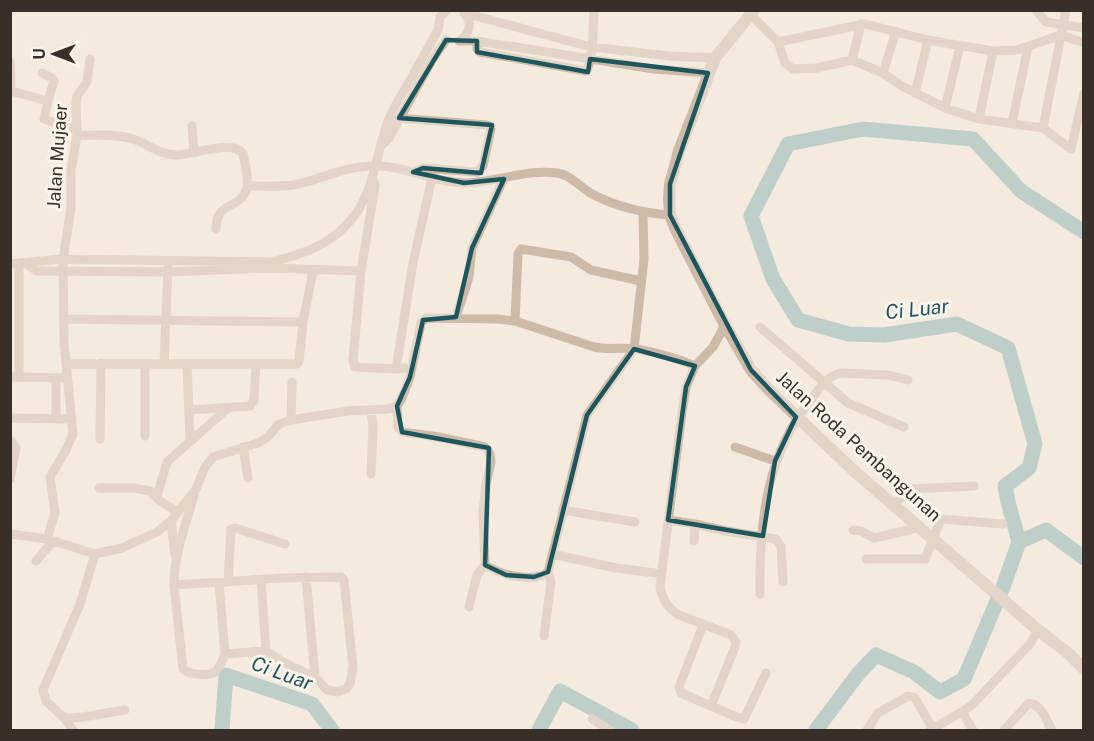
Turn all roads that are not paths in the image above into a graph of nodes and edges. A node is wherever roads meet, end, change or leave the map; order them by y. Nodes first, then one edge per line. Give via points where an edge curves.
1 (594, 10) edge
2 (1036, 10) edge
3 (1066, 10) edge
4 (444, 11) edge
5 (462, 12) edge
6 (753, 13) edge
7 (861, 24) junction
8 (1083, 28) edge
9 (438, 30) junction
10 (1062, 30) junction
11 (896, 31) junction
12 (446, 40) junction
13 (459, 40) junction
14 (928, 40) junction
15 (778, 42) junction
16 (1083, 43) edge
17 (960, 45) junction
18 (1028, 46) junction
19 (591, 47) junction
20 (993, 51) junction
21 (428, 58) junction
22 (715, 58) junction
23 (590, 59) junction
24 (90, 60) dead end
25 (852, 60) junction
26 (10, 62) edge
27 (708, 73) junction
28 (883, 73) junction
29 (42, 74) dead end
30 (915, 93) junction
31 (1083, 93) edge
32 (48, 101) junction
33 (945, 108) junction
34 (399, 118) junction
35 (979, 119) junction
36 (1012, 123) junction
37 (192, 126) dead end
38 (1043, 128) junction
39 (76, 132) junction
40 (382, 145) junction
41 (194, 153) junction
42 (375, 166) junction
43 (413, 172) junction
44 (372, 176) junction
45 (432, 178) junction
46 (504, 178) junction
47 (248, 186) junction
48 (643, 213) junction
49 (670, 215) junction
50 (216, 229) dead end
51 (63, 259) junction
52 (168, 261) junction
53 (18, 264) edge
54 (271, 265) junction
55 (62, 271) junction
56 (313, 271) junction
57 (361, 271) junction
58 (168, 272) junction
59 (642, 281) junction
60 (62, 316) junction
61 (456, 317) junction
62 (165, 319) junction
63 (515, 321) junction
64 (303, 322) junction
65 (725, 325) junction
66 (760, 327) dead end
67 (634, 349) junction
68 (101, 363) junction
69 (66, 364) junction
70 (145, 364) junction
71 (164, 364) junction
72 (188, 364) junction
73 (256, 364) junction
74 (695, 366) junction
75 (15, 377) edge
76 (56, 378) junction
77 (67, 378) junction
78 (908, 380) dead end
79 (292, 382) dead end
80 (824, 383) junction
81 (397, 406) junction
82 (227, 409) junction
83 (190, 410) junction
84 (371, 410) junction
85 (796, 417) junction
86 (10, 418) edge
87 (56, 419) junction
88 (72, 419) junction
89 (291, 420) junction
90 (904, 427) dead end
91 (145, 436) dead end
92 (100, 439) dead end
93 (10, 440) edge
94 (190, 440) junction
95 (243, 447) junction
96 (735, 447) dead end
97 (775, 461) junction
98 (371, 474) dead end
99 (248, 478) dead end
100 (10, 479) edge
101 (974, 486) dead end
102 (99, 488) dead end
103 (196, 489) junction
104 (157, 496) junction
105 (894, 504) junction
106 (563, 510) junction
107 (178, 512) junction
108 (668, 520) junction
109 (171, 521) junction
110 (635, 522) dead end
111 (694, 524) junction
112 (1003, 524) dead end
113 (921, 527) junction
114 (854, 530) dead end
115 (10, 534) edge
116 (763, 536) junction
117 (933, 538) junction
118 (50, 540) junction
119 (694, 542) dead end
120 (285, 544) dead end
121 (95, 554) junction
122 (552, 554) junction
123 (176, 558) junction
124 (866, 559) dead end
125 (36, 561) dead end
126 (485, 565) junction
127 (548, 572) junction
128 (655, 573) dead end
129 (306, 576) junction
130 (261, 580) junction
131 (783, 582) dead end
132 (223, 583) junction
133 (174, 585) junction
134 (760, 594) dead end
135 (469, 607) dead end
136 (703, 625) junction
137 (1038, 630) junction
138 (544, 636) dead end
139 (266, 651) junction
140 (225, 654) junction
141 (1083, 669) edge
142 (766, 673) dead end
143 (315, 677) junction
144 (711, 706) junction
145 (125, 710) dead end
146 (962, 712) junction
147 (64, 718) junction
148 (592, 719) dead end
149 (73, 730) edge
150 (609, 730) edge
151 (867, 730) edge
152 (931, 730) edge
153 (973, 730) edge
154 (1004, 730) edge
155 (1052, 730) edge

1 - 19 street
2 - 10 street via 1046,22
3 - 10 street
4 - 9 street
5 - 13 street via 469,20 469,28
5 - 19 street
6 - 15 street
6 - 22 street, Jalan Roda Pembangunan
7 - 11 street
7 - 15 street
7 - 25 street
8 - 10 street
9 - 12 street
9 - 21 street
10 - 16 street
10 - 18 street
10 - 38 street
11 - 14 street
11 - 28 street
12 - 13 street
12 - 21 street
13 - 23 street
14 - 17 street
14 - 30 street
15 - 25 street via 785,63 793,69
17 - 20 street
17 - 33 street
18 - 20 street
18 - 36 street
19 - 22 street
19 - 23 street
20 - 35 street
21 - 34 street
21 - 40 street via 391,114
22 - 27 street, Jalan Roda Pembangunan
23 - 27 street
24 - 39 street, Jalan Mujaer via 87,82 77,96
25 - 28 street
26 - 32 street via 11,91
27 - 49 street, Jalan Roda Pembangunan via 670,184
28 - 30 street
29 - 32 street via 54,81
30 - 33 street
31 - 38 street via 1071,149
32 - 39 street via 44,119
33 - 35 street
34 - 40 street
34 - 43 street via 487,125 491,129 483,166 477,172 423,168
35 - 36 street
36 - 38 street
37 - 41 street
39 - 41 street via 127,138 170,154
39 - 51 street, Jalan Mujaer
40 - 42 street
41 - 47 street via 231,146 241,150
42 - 43 street
42 - 44 street
42 - 47 street via 357,166 293,185
43 - 45 street
44 - 54 street via 363,202 330,240
44 - 57 street via 375,186
45 - 46 street via 464,183
45 - 57 street via 413,263 400,369 354,365
46 - 48 street via 535,172 562,174 592,194
46 - 61 street via 472,248 469,277
47 - 50 street via 243,198 220,211
48 - 49 street
48 - 59 street
49 - 65 street, Jalan Roda Pembangunan
51 - 52 street
51 - 53 street
51 - 55 street, Jalan Mujaer
52 - 54 street
52 - 58 street
53 - 55 street via 38,271
53 - 75 street
54 - 56 street
54 - 58 street
55 - 58 street
55 - 60 street, Jalan Mujaer
56 - 57 street
56 - 64 street
58 - 62 street
59 - 63 street via 591,270 571,257 521,249
59 - 67 street
60 - 62 street
60 - 69 street, Jalan Mujaer
61 - 63 street
61 - 81 street via 430,317 421,323 410,377
62 - 64 street
62 - 71 street
63 - 67 street via 594,347
64 - 73 street via 298,363
65 - 74 street via 713,347
65 - 85 street, Jalan Roda Pembangunan via 751,370
66 - 80 street
67 - 74 street
67 - 106 street via 587,415
68 - 69 street
68 - 70 street
68 - 92 street
69 - 77 street, Jalan Mujaer
70 - 71 street
70 - 91 street
71 - 72 street
72 - 73 street
72 - 83 street
73 - 82 street via 252,403
74 - 108 street via 686,387
75 - 76 street
76 - 77 street
76 - 87 street
77 - 88 street, Jalan Mujaer
78 - 80 street via 840,373
79 - 89 street
80 - 85 street
80 - 90 street via 854,406
81 - 84 street
81 - 126 street via 402,432 488,450 491,462 483,512
82 - 83 street
82 - 94 street
83 - 94 street
84 - 89 street
84 - 98 street
85 - 97 street
85 - 105 street, Jalan Roda Pembangunan
86 - 87 street
87 - 88 street
88 - 118 street, Jalan Mujaer via 71,441 50,477 55,513
89 - 95 street via 279,424 268,437
93 - 100 street via 16,450
94 - 104 street via 167,462
95 - 99 street
95 - 103 street via 213,457
96 - 97 street
97 - 116 street
101 - 105 street via 910,489
102 - 104 street via 144,489
103 - 107 street
103 - 123 street
104 - 107 street
105 - 113 street, Jalan Roda Pembangunan
106 - 110 street
106 - 122 street
107 - 109 street
108 - 111 street
108 - 136 street via 661,595 670,610
109 - 121 street via 122,548
109 - 123 street
111 - 116 street
111 - 119 street
112 - 117 street via 941,519
113 - 114 street via 874,538
113 - 117 street, Jalan Roda Pembangunan
115 - 118 street
116 - 131 street via 780,542
116 - 134 street
117 - 124 street via 923,560
117 - 137 street, Jalan Roda Pembangunan
118 - 121 street
118 - 125 street
120 - 132 street via 231,529
121 - 147 street via 80,604 43,690 46,701
122 - 127 street
122 - 128 street
123 - 133 street
126 - 127 street via 506,575 534,577
126 - 135 street via 477,575
127 - 138 street via 551,582
129 - 130 street
129 - 143 street
129 - 143 street via 339,576 344,580 353,667 350,684 341,691 327,690
130 - 132 street
130 - 139 street
132 - 133 street
132 - 140 street
133 - 140 street via 183,669 191,674 213,673
136 - 144 street via 679,689
136 - 144 street via 731,635 736,644
137 - 141 street, Jalan Roda Pembangunan
137 - 146 street via 1030,644
139 - 140 street
139 - 143 street
142 - 144 street via 744,718
145 - 147 street
146 - 152 street
146 - 153 street
147 - 149 street
148 - 150 street
151 - 152 street via 878,713 908,696 915,698
154 - 155 street via 1029,703 1040,708

